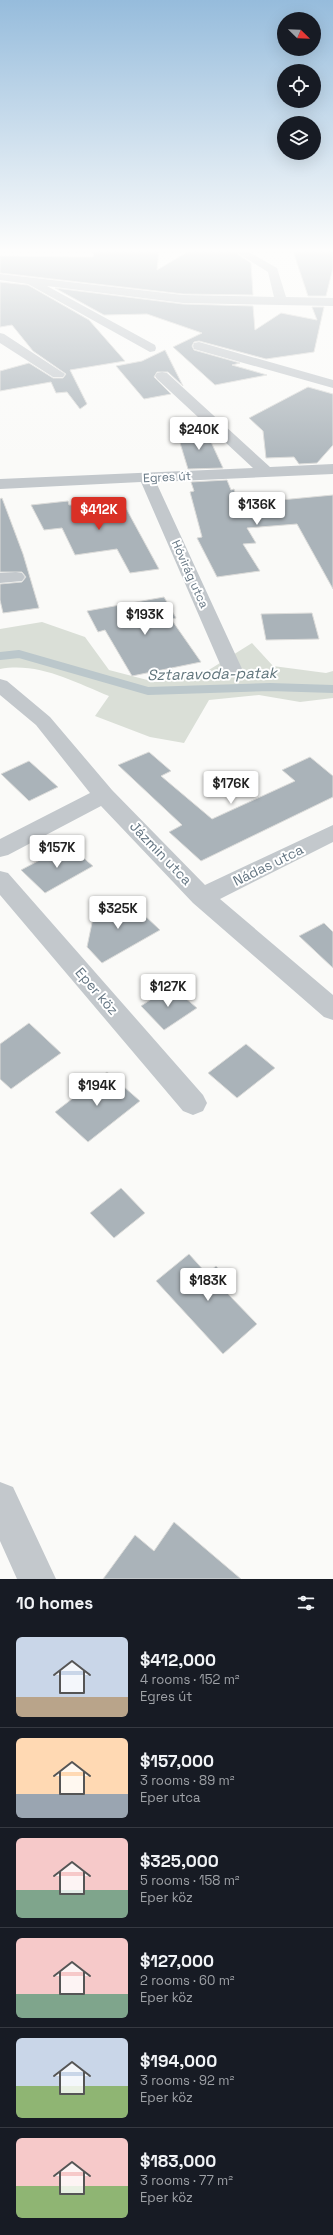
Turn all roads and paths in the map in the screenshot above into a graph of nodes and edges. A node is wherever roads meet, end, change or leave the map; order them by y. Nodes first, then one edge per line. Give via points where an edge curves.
1 (107, 325) edge
2 (0, 337) edge
3 (199, 346) dead end
4 (150, 348) dead end
5 (58, 374) dead end
6 (162, 376) dead end
7 (333, 384) edge
8 (333, 469) edge
9 (266, 472) junction
10 (147, 478) junction
11 (0, 484) edge
12 (233, 671) dead end
13 (0, 685) edge
14 (104, 794) junction
15 (333, 833) edge
16 (0, 849) edge
17 (0, 879) edge
18 (202, 897) junction
19 (333, 1010) edge
20 (193, 1102) dead end
21 (0, 1500) edge
22 (37, 1579) edge

1 - 4 street
2 - 5 street
3 - 7 street
6 - 9 street
8 - 9 street, Egres út
9 - 10 street, Egres út
10 - 11 street, Egres út
10 - 12 street, Hóvirág utca
13 - 14 street, Jázmin utca via 44,721
14 - 16 street
14 - 18 street, Jázmin utca
15 - 18 street, Nádas utca
17 - 20 street, Eper köz
18 - 19 street, Jázmin utca
21 - 22 street

